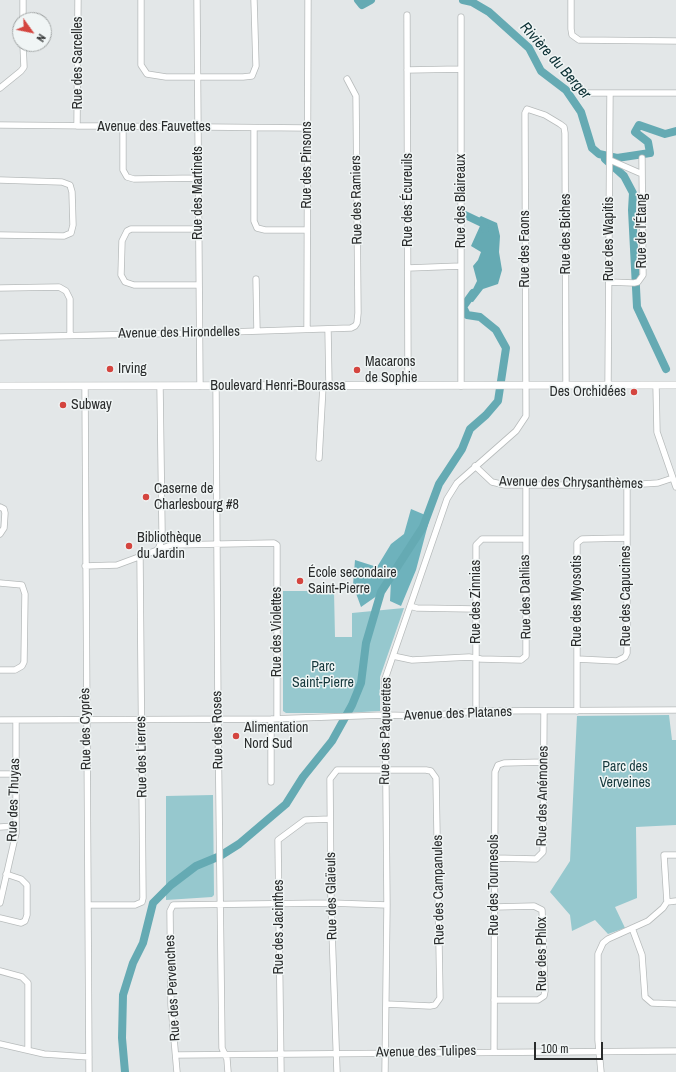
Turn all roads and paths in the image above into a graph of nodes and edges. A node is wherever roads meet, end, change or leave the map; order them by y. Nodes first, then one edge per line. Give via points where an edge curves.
1 (23, 0) edge
2 (78, 0) edge
3 (141, 0) edge
4 (197, 0) edge
5 (254, 0) edge
6 (308, 0) edge
7 (571, 0) edge
8 (23, 12) edge
9 (407, 15) dead end
10 (461, 17) dead end
11 (676, 41) edge
12 (23, 52) edge
13 (461, 69) junction
14 (407, 70) junction
15 (197, 77) junction
16 (348, 79) dead end
17 (0, 88) edge
18 (587, 92) dead end
19 (610, 93) junction
20 (676, 93) edge
21 (525, 112) joint
22 (0, 125) edge
23 (77, 126) junction
24 (122, 126) junction
25 (198, 127) junction
26 (254, 128) junction
27 (307, 128) junction
28 (642, 158) dead end
29 (610, 160) junction
30 (642, 174) junction
31 (199, 178) junction
32 (0, 180) edge
33 (198, 229) junction
34 (307, 230) junction
35 (0, 235) edge
36 (461, 266) junction
37 (408, 268) junction
38 (256, 280) dead end
39 (609, 282) junction
40 (199, 285) junction
41 (0, 288) edge
42 (357, 323) joint
43 (307, 329) junction
44 (328, 329) junction
45 (257, 331) junction
46 (199, 333) junction
47 (70, 335) junction
48 (0, 336) edge
49 (0, 386) edge
50 (85, 386) junction
51 (160, 386) junction
52 (200, 386) junction
53 (216, 386) junction
54 (326, 386) junction
55 (408, 386) junction
56 (462, 386) junction
57 (525, 386) junction
58 (566, 386) junction
59 (608, 386) junction
60 (656, 386) junction
61 (676, 386) edge
62 (319, 458) dead end
63 (475, 466) junction
64 (673, 478) junction
65 (526, 485) junction
66 (627, 485) junction
67 (676, 487) edge
68 (0, 507) edge
69 (0, 534) edge
70 (626, 538) junction
71 (526, 539) junction
72 (218, 544) junction
73 (158, 550) junction
74 (140, 557) junction
75 (85, 566) junction
76 (0, 583) edge
77 (410, 606) junction
78 (475, 609) junction
79 (393, 656) junction
80 (476, 658) junction
81 (577, 659) junction
82 (0, 670) edge
83 (676, 710) edge
84 (476, 711) junction
85 (544, 711) junction
86 (577, 711) junction
87 (384, 715) junction
88 (218, 718) junction
89 (277, 718) junction
90 (142, 719) junction
91 (271, 719) junction
92 (0, 720) edge
93 (16, 720) junction
94 (86, 720) junction
95 (544, 762) junction
96 (385, 769) junction
97 (0, 774) edge
98 (16, 774) junction
99 (271, 782) dead end
100 (330, 819) junction
101 (16, 826) junction
102 (0, 827) edge
103 (676, 854) edge
104 (494, 858) junction
105 (6, 874) junction
106 (1, 889) edge
107 (676, 901) edge
108 (667, 902) junction
109 (0, 903) edge
110 (279, 903) junction
111 (331, 903) junction
112 (221, 904) junction
113 (88, 905) junction
114 (387, 905) junction
115 (495, 907) junction
116 (0, 918) edge
117 (632, 928) junction
118 (0, 971) edge
119 (494, 1000) junction
120 (386, 1004) junction
121 (676, 1004) edge
122 (0, 1044) edge
123 (28, 1050) junction
124 (600, 1051) junction
125 (676, 1051) edge
126 (494, 1052) junction
127 (280, 1053) junction
128 (337, 1053) junction
129 (385, 1053) junction
130 (225, 1054) junction
131 (176, 1055) junction
132 (89, 1056) junction
133 (89, 1072) edge
134 (177, 1072) edge
135 (228, 1072) edge
136 (281, 1072) edge
137 (337, 1072) edge
138 (385, 1072) edge
139 (600, 1072) edge

1 - 8 street
2 - 23 street, Rue des Sarcelles
3 - 15 street via 144,71 147,74 166,77
4 - 15 street, Rue des Martinets
5 - 15 street via 256,66 252,76
6 - 27 street, Rue des Pinsons
7 - 11 street via 572,35 579,40
9 - 14 street, Rue des Écureuils
10 - 13 street, Rue des Blaireaux
12 - 17 street via 24,67
13 - 14 street
13 - 36 street, Rue des Blaireaux
14 - 37 street, Rue des Écureuils
15 - 25 street, Rue des Martinets
16 - 42 street, Rue des Ramiers via 356,96
18 - 19 street
19 - 20 street
19 - 29 street, Rue des Wapitis
21 - 57 street, Rue des Faons
21 - 58 street, Rue des Biches via 530,109 545,115 564,127 565,133
22 - 23 street, Avenue des Fauvettes
23 - 24 street, Avenue des Fauvettes
24 - 25 street, Avenue des Fauvettes
24 - 31 street via 122,170 127,177
25 - 26 street, Avenue des Fauvettes
25 - 31 street, Rue des Martinets
26 - 27 street, Avenue des Fauvettes
26 - 34 street via 257,228
27 - 34 street, Rue des Pinsons
28 - 30 street, Rue de l'Étang
29 - 30 street, Rue de l'Étang
29 - 39 street, Rue des Wapitis
30 - 39 street, Rue de l'Étang via 643,274 636,282
31 - 33 street, Rue des Martinets
32 - 35 street via 62,182 70,185 73,224 71,233 64,236
33 - 40 street, Rue des Martinets
33 - 40 street via 127,231 122,241 121,275 125,282 134,285
34 - 43 street, Rue des Pinsons
36 - 37 street
36 - 56 street, Rue des Blaireaux
37 - 55 street, Rue des Écureuils
38 - 45 street
39 - 59 street, Rue des Wapitis
40 - 46 street, Rue des Martinets
41 - 47 street via 58,288 66,291 70,299
42 - 44 street, Avenue des Hirondelles via 351,328
43 - 44 street, Avenue des Hirondelles
43 - 45 street, Avenue des Hirondelles
44 - 54 street
45 - 46 street, Avenue des Hirondelles
46 - 47 street, Avenue des Hirondelles
46 - 52 street, Rue des Martinets
47 - 48 street, Avenue des Hirondelles
49 - 50 main road, Boulevard Henri-Bourassa
50 - 51 main road, Boulevard Henri-Bourassa
50 - 75 street, Rue des Cyprès
51 - 52 main road, Boulevard Henri-Bourassa
51 - 73 street via 162,530
52 - 53 main road, Boulevard Henri-Bourassa
53 - 54 main road, Boulevard Henri-Bourassa
53 - 72 street, Rue des Roses
54 - 55 main road, Boulevard Henri-Bourassa
54 - 62 street
55 - 56 main road, Boulevard Henri-Bourassa
56 - 57 main road, Boulevard Henri-Bourassa
57 - 58 main road, Boulevard Henri-Bourassa
57 - 63 street, Rue des Pâquerettes via 524,420 516,431
58 - 59 main road, Boulevard Henri-Bourassa
59 - 60 main road, Boulevard Henri-Bourassa
60 - 61 main road, Boulevard Henri-Bourassa
60 - 64 street via 658,432
63 - 65 street, Avenue des Chrysanthèmes via 485,477 497,484
63 - 77 street, Rue des Pâquerettes via 457,483 446,499
64 - 66 street, Avenue des Chrysanthèmes via 658,483
64 - 67 street
65 - 66 street, Avenue des Chrysanthèmes
65 - 71 street, Rue des Dahlias
66 - 70 street, Rue des Capucines
68 - 69 street via 5,513 4,528
70 - 81 street, Rue des Myosotis via 582,539 577,543
70 - 81 street, Rue des Capucines via 628,649 625,657 617,660
71 - 78 street, Rue des Zinnias via 482,539 476,545
71 - 80 street, Rue des Dahlias via 526,656 520,660
72 - 73 street via 171,545
72 - 88 street, Rue des Roses
72 - 89 street, Rue des Violettes via 270,542 277,546
73 - 74 street
74 - 75 street via 117,565
74 - 90 street, Rue des Lierres
75 - 94 street, Rue des Cyprès
76 - 82 street via 18,583 24,587 25,610 24,662 15,670
77 - 78 street
77 - 79 street, Rue des Pâquerettes
78 - 80 street, Rue des Zinnias
79 - 80 street via 412,660
79 - 87 street, Rue des Pâquerettes via 385,678
80 - 84 street, Rue des Zinnias
81 - 86 street, Rue des Myosotis
83 - 86 street, Avenue des Platanes
84 - 85 street, Avenue des Platanes
84 - 87 street, Avenue des Platanes via 427,716
85 - 86 street, Avenue des Platanes
85 - 95 street, Rue des Anémones
87 - 89 street, Avenue des Platanes
87 - 96 street, Rue des Pâquerettes
88 - 90 street, Avenue des Platanes
88 - 91 street, Avenue des Platanes
88 - 112 street, Rue des Roses
89 - 91 street, Avenue des Platanes
90 - 94 street, Avenue des Platanes
90 - 113 street, Rue des Lierres via 142,902 135,905
91 - 99 street
92 - 93 street, Avenue des Platanes
93 - 94 street, Avenue des Platanes
93 - 98 street, Rue des Thuyas
94 - 113 street, Rue des Cyprès
95 - 104 street, Rue des Tournesols via 504,763 496,768
95 - 104 street, Rue des Anémones via 542,855 536,859
96 - 100 street, Rue des Glaïeuls via 334,772 330,779
96 - 114 street, Rue des Pâquerettes
96 - 120 street, Rue des Campanules via 426,770 431,771 436,778 441,993 438,1002 430,1006
97 - 98 street
98 - 101 street, Rue des Thuyas
100 - 110 street, Rue des Jacinthes via 305,820 278,840
100 - 111 street, Rue des Glaïeuls
101 - 102 street
101 - 105 street, Rue des Thuyas
103 - 108 street via 664,855
104 - 115 street, Rue des Tournesols
105 - 106 street, Rue des Thuyas
105 - 116 street via 21,879 27,885 27,915 21,923
106 - 109 street, Rue des Thuyas
107 - 108 street
108 - 117 street via 657,915
110 - 111 street
110 - 112 street
110 - 127 street, Rue des Jacinthes
111 - 114 street
111 - 128 street, Rue des Glaïeuls
112 - 130 street, Rue des Roses via 222,1048
112 - 131 street, Rue des Pervenches via 173,905 170,911 171,1005
113 - 132 street, Rue des Cyprès
114 - 120 street, Rue des Pâquerettes
115 - 119 street, Rue des Tournesols
115 - 119 street, Rue des Phlox via 534,906 542,910 545,991 544,996 538,1000
117 - 121 street via 642,955 646,997 652,1003
117 - 124 street via 608,939 598,954
118 - 123 street via 22,977 28,983
119 - 126 street, Rue des Tournesols
120 - 129 street, Rue des Pâquerettes
122 - 123 street
123 - 132 street via 44,1054
124 - 125 street, Avenue des Tulipes
124 - 126 street, Avenue des Tulipes
124 - 139 street
126 - 129 street, Avenue des Tulipes
127 - 128 street, Avenue des Tulipes
127 - 130 street, Avenue des Tulipes
127 - 136 street, Rue des Jacinthes
128 - 129 street, Avenue des Tulipes
128 - 137 street, Rue des Glaïeuls
129 - 138 street, Rue des Pâquerettes
130 - 131 street, Avenue des Tulipes
130 - 135 street, Rue des Roses
131 - 134 street, Rue des Pervenches
132 - 133 street, Rue des Cyprès

